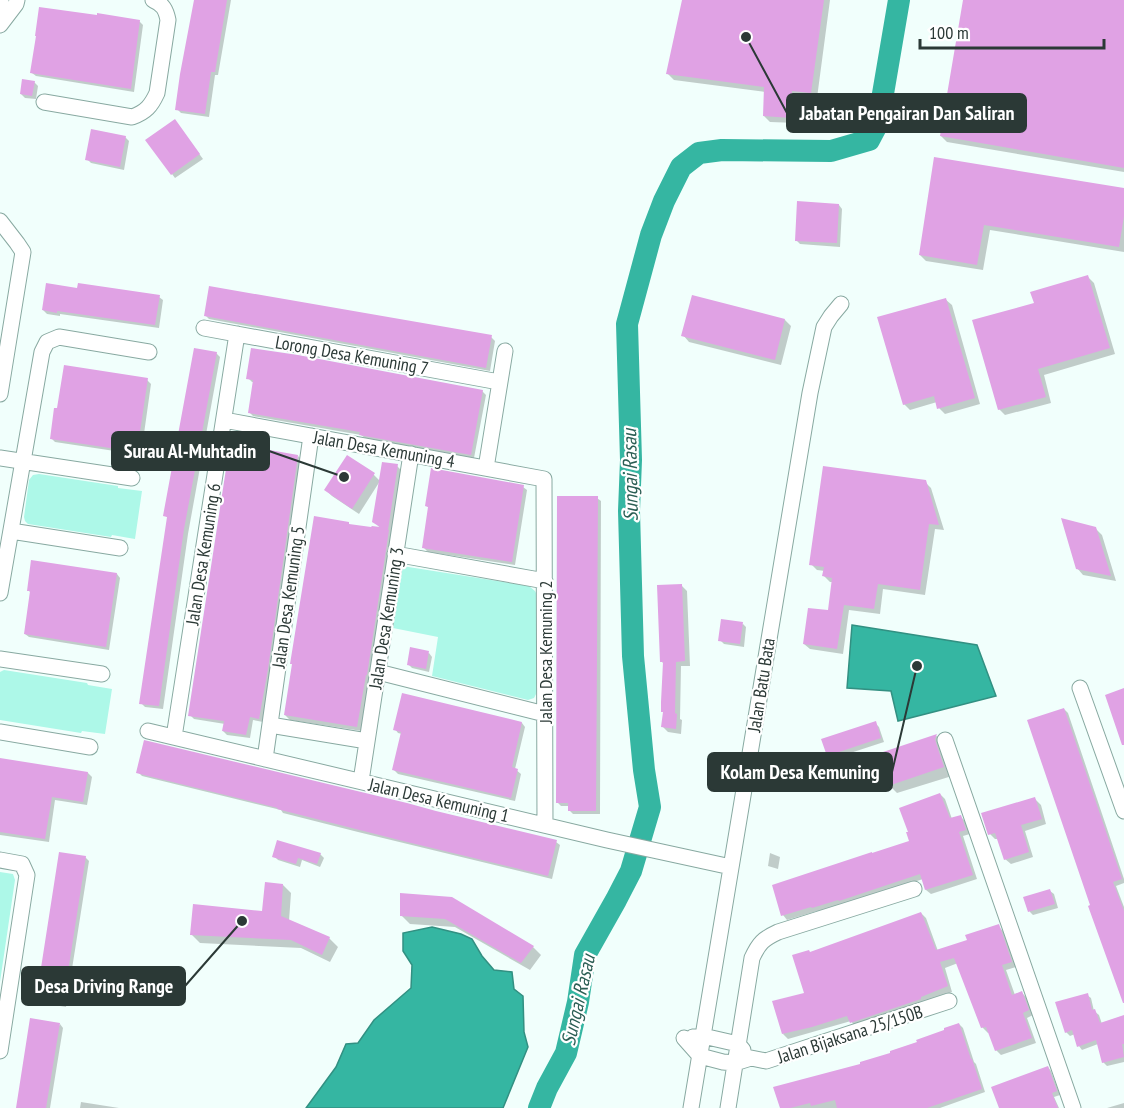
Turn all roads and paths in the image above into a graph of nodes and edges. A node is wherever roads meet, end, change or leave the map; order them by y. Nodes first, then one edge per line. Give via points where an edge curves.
1 (1, 0) edge
2 (16, 0) edge
3 (153, 0) edge
4 (0, 6) edge
5 (0, 25) edge
6 (44, 102) dead end
7 (0, 221) edge
8 (841, 304) dead end
9 (204, 328) dead end
10 (237, 334) junction
11 (505, 351) dead end
12 (149, 352) dead end
13 (499, 382) junction
14 (0, 394) edge
15 (224, 420) junction
16 (311, 436) junction
17 (411, 454) junction
18 (0, 458) edge
19 (23, 461) junction
20 (486, 468) junction
21 (132, 478) dead end
22 (544, 479) joint
23 (11, 531) junction
24 (120, 549) dead end
25 (395, 554) junction
26 (545, 581) junction
27 (0, 593) edge
28 (0, 659) edge
29 (378, 672) junction
30 (102, 674) dead end
31 (1080, 688) dead end
32 (545, 714) junction
33 (270, 725) junction
34 (148, 731) dead end
35 (0, 732) edge
36 (174, 737) junction
37 (945, 740) dead end
38 (367, 741) junction
39 (90, 747) dead end
40 (265, 759) junction
41 (361, 781) junction
42 (1124, 811) edge
43 (545, 825) junction
44 (0, 860) edge
45 (731, 867) junction
46 (914, 889) dead end
47 (949, 1001) dead end
48 (3, 1006) edge
49 (703, 1036) junction
50 (738, 1044) junction
51 (0, 1051) edge
52 (700, 1056) junction
53 (751, 1058) junction
54 (735, 1063) junction
55 (692, 1108) edge
56 (728, 1108) edge
57 (1073, 1108) edge

1 - 4 street
2 - 5 street
3 - 6 street via 167,11 168,20 153,104 132,117
7 - 14 street via 22,252
8 - 45 street, Jalan Batu Bata via 824,327 810,393
9 - 10 street, Lorong Desa Kemuning 7
10 - 13 street, Lorong Desa Kemuning 7
10 - 15 street, Jalan Desa Kemuning 6
11 - 13 street
12 - 19 street via 59,337 47,342
13 - 20 street
15 - 16 street, Jalan Desa Kemuning 4
15 - 36 street, Jalan Desa Kemuning 6
16 - 17 street, Jalan Desa Kemuning 4
16 - 33 street, Jalan Desa Kemuning 5
17 - 20 street, Jalan Desa Kemuning 4
17 - 25 street, Jalan Desa Kemuning 3
18 - 19 street
19 - 21 street
19 - 23 street
20 - 22 street, Jalan Desa Kemuning 4
22 - 26 street, Jalan Desa Kemuning 2
23 - 24 street
23 - 27 street
25 - 26 street
25 - 29 street, Jalan Desa Kemuning 3
26 - 32 street, Jalan Desa Kemuning 2
28 - 30 street
29 - 32 street
29 - 38 street, Jalan Desa Kemuning 3
31 - 42 street
32 - 43 street, Jalan Desa Kemuning 2
33 - 38 street
33 - 40 street, Jalan Desa Kemuning 5
34 - 36 street, Jalan Desa Kemuning 1
35 - 39 street
36 - 40 street, Jalan Desa Kemuning 1
37 - 57 street
38 - 41 street, Jalan Desa Kemuning 3
40 - 41 street, Jalan Desa Kemuning 1
41 - 43 street, Jalan Desa Kemuning 1
43 - 45 street, Jalan Desa Kemuning 1
44 - 48 street via 22,864 27,875
45 - 49 street, Jalan Batu Bata
46 - 50 street via 763,940 752,958
47 - 53 street, Jalan Bijaksana 25/150B via 766,1061
48 - 51 street
49 - 50 street
49 - 52 street via 684,1038
50 - 53 street
50 - 54 street
52 - 54 street
52 - 55 street
53 - 54 street, Jalan Bijaksana 25/150B
54 - 56 street

